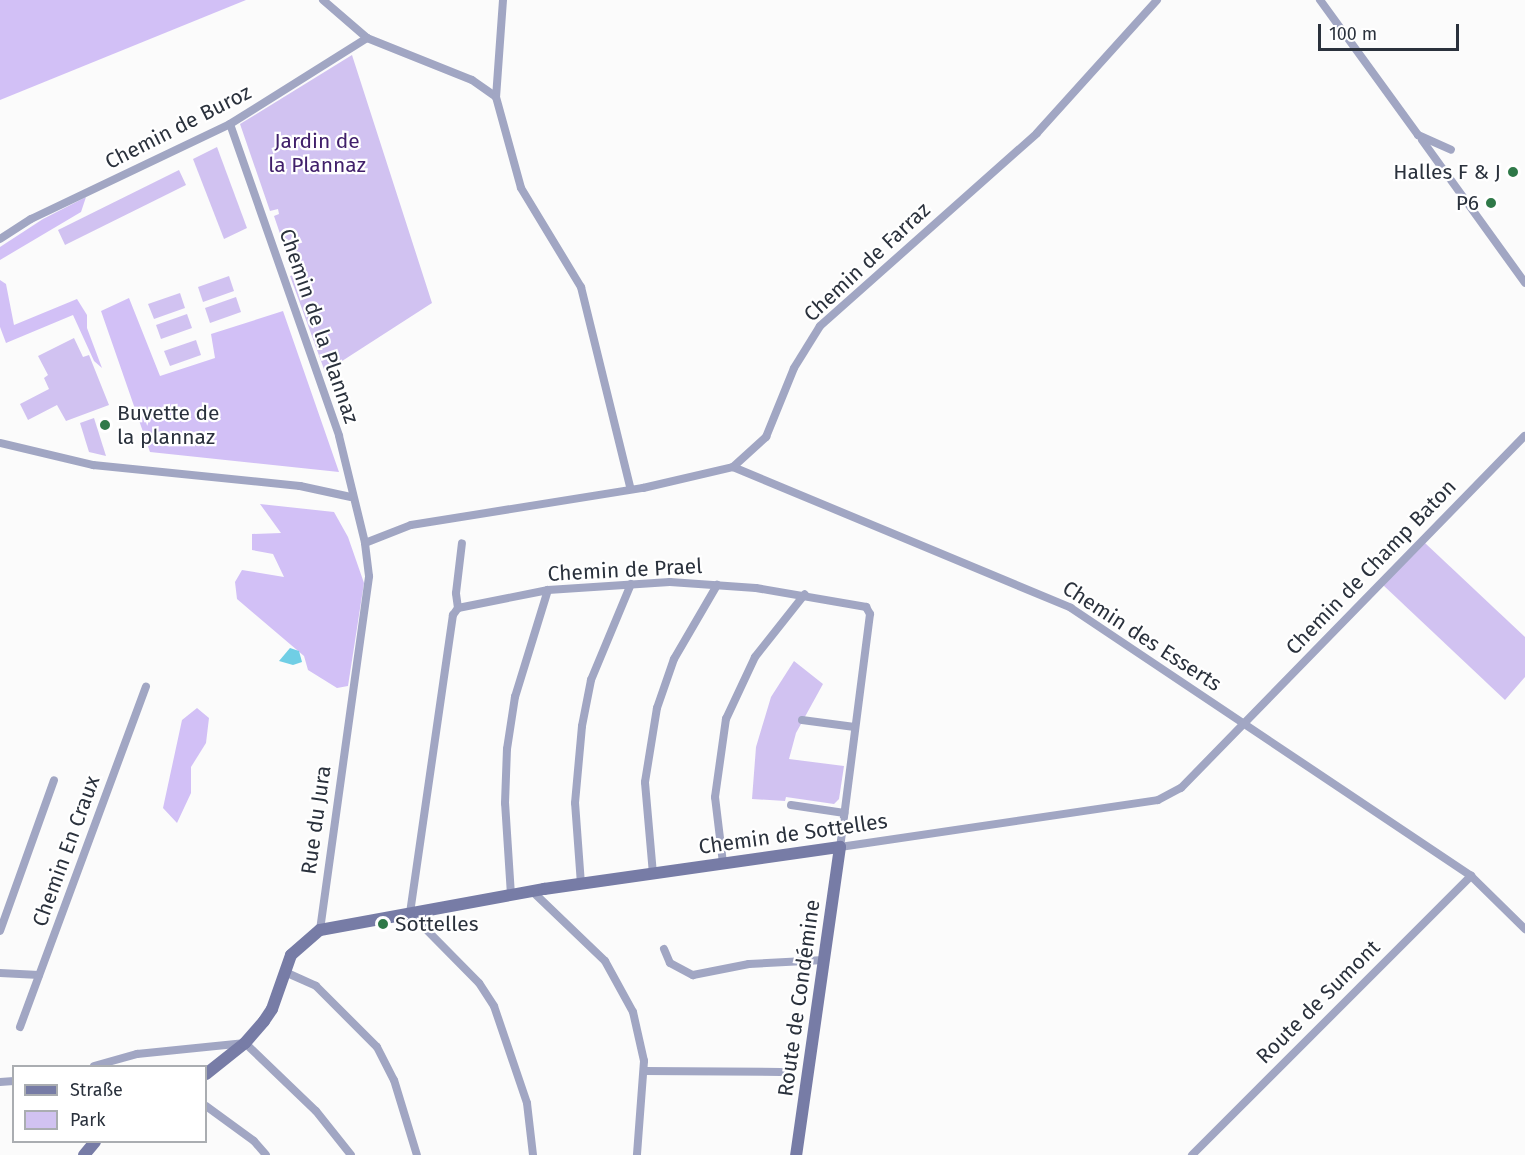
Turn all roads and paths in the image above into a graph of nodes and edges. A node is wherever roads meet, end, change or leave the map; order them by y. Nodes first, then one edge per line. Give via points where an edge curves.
1 (323, 0) edge
2 (503, 0) edge
3 (1157, 0) edge
4 (1320, 0) edge
5 (367, 38) junction
6 (496, 97) junction
7 (230, 124) junction
8 (1418, 135) junction
9 (1451, 150) dead end
10 (0, 239) edge
11 (1525, 283) edge
12 (1525, 436) edge
13 (0, 443) edge
14 (733, 467) junction
15 (630, 487) junction
16 (351, 497) junction
17 (365, 543) junction
18 (462, 543) dead end
19 (631, 584) junction
20 (717, 585) junction
21 (548, 591) junction
22 (805, 594) junction
23 (458, 608) junction
24 (146, 687) dead end
25 (802, 720) dead end
26 (1243, 723) junction
27 (855, 727) junction
28 (54, 780) dead end
29 (791, 806) dead end
30 (844, 813) junction
31 (840, 847) junction
32 (723, 863) junction
33 (653, 874) junction
34 (1471, 876) junction
35 (580, 884) junction
36 (532, 891) junction
37 (511, 895) junction
38 (410, 913) junction
39 (1525, 929) edge
40 (320, 930) junction
41 (0, 931) edge
42 (664, 949) dead end
43 (824, 960) junction
44 (285, 972) junction
45 (0, 973) edge
46 (39, 975) junction
47 (20, 1027) dead end
48 (245, 1043) junction
49 (98, 1065) edge
50 (644, 1071) junction
51 (781, 1072) dead end
52 (207, 1073) edge
53 (207, 1107) edge
54 (94, 1143) edge
55 (84, 1155) edge
56 (266, 1155) edge
57 (351, 1155) edge
58 (417, 1155) edge
59 (534, 1155) edge
60 (637, 1155) edge
61 (796, 1155) edge
62 (1192, 1155) edge

1 - 5 street
2 - 6 street
3 - 14 street, Chemin de Farraz via 1044,126 820,326 794,368 766,437
4 - 8 street
5 - 6 street via 472,80
5 - 7 street, Chemin de Buroz
6 - 15 street via 521,188 581,287
7 - 10 street, Chemin de Buroz via 38,216
7 - 16 street, Chemin de la Plannaz via 339,436
8 - 9 street
8 - 11 street
12 - 26 street, Chemin de Champ Baton
13 - 16 street via 93,465 300,486
14 - 15 street
14 - 26 street, Chemin des Esserts via 1056,600
15 - 17 street via 498,513 411,525
16 - 17 street, Chemin de la Plannaz
17 - 40 street, Rue du Jura via 369,576
18 - 23 street
19 - 20 street, Chemin de Prael
19 - 21 street, Chemin de Prael
19 - 35 street via 591,680 582,726 575,812
20 - 22 street, Chemin de Prael
20 - 33 street via 674,659 657,708 645,782
21 - 23 street, Chemin de Prael
21 - 37 street via 515,697 507,749 505,803
22 - 27 street, Chemin de Prael via 866,607 870,614
22 - 32 street via 755,657 726,719 715,797
23 - 38 street via 453,615
24 - 46 street, Chemin En Craux
25 - 27 street
26 - 31 street, Chemin de Sottelles via 1181,788 1158,800
26 - 34 street, Chemin des Esserts
27 - 30 street
28 - 41 street
29 - 30 street
30 - 31 street
31 - 32 street, Chemin de Sottelles
31 - 43 street, Route de Condémine
32 - 33 street, Chemin de Sottelles
33 - 35 street, Chemin de Sottelles
34 - 39 street, Chemin des Esserts
34 - 62 street, Route de Sumont
35 - 36 street, Chemin de Sottelles
36 - 37 street, Chemin de Sottelles
36 - 50 street via 577,931 618,980 642,1043
37 - 38 street, Chemin de Sottelles
38 - 40 street, Chemin de Sottelles
38 - 59 street via 479,983 494,1006 526,1103
40 - 44 street via 303,940 291,955
42 - 43 street via 670,963 693,975 744,965
43 - 61 street, Route de Condémine
44 - 48 street via 273,1009
44 - 58 street via 316,986 377,1047 394,1080
45 - 46 street
46 - 47 street, Chemin En Craux
48 - 49 street via 137,1054
48 - 52 street
48 - 57 street via 316,1111
50 - 51 street
50 - 60 street
53 - 56 street via 239,1129
54 - 55 street

